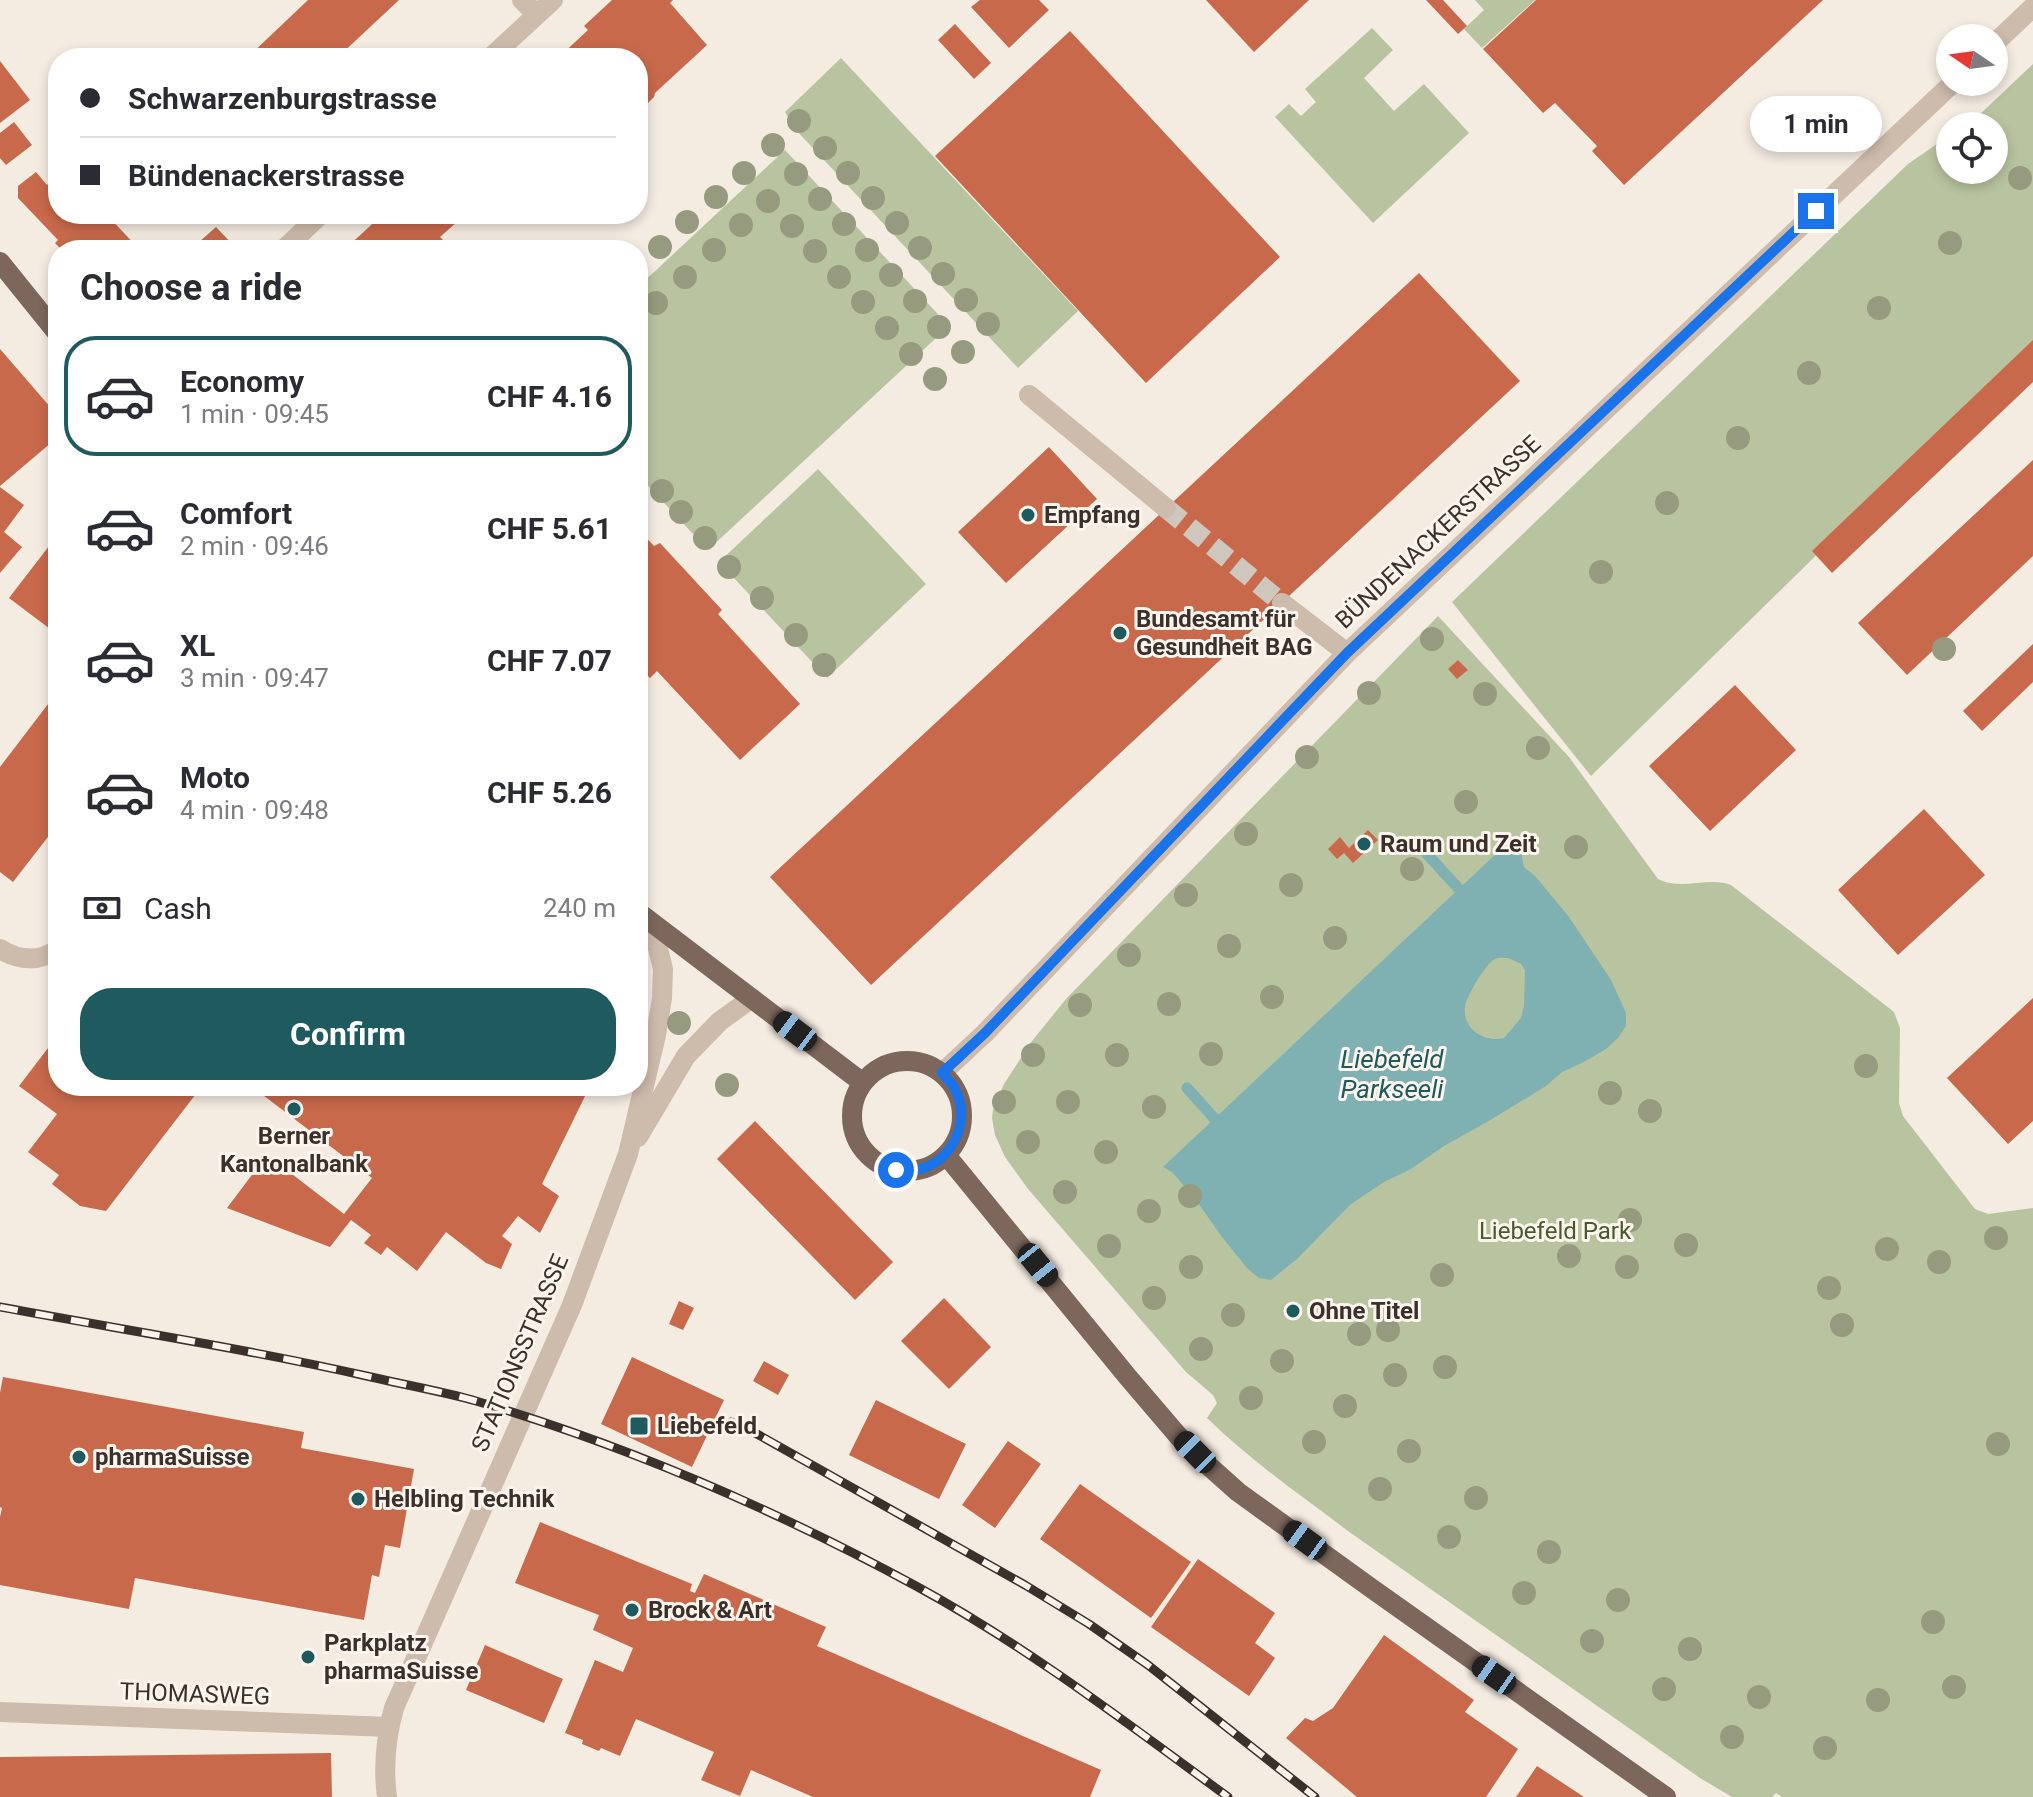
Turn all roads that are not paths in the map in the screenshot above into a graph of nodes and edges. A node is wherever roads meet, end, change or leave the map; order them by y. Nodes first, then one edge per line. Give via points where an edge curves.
1 (553, 0) edge
2 (2033, 7) edge
3 (529, 8) edge
4 (2008, 31) edge
5 (498, 48) edge
6 (1939, 96) edge
7 (310, 224) edge
8 (294, 240) edge
9 (0, 262) edge
10 (48, 322) edge
11 (1029, 395) dead end
12 (1166, 508) tunnel mouth
13 (1282, 603) tunnel mouth
14 (1347, 653) junction
15 (648, 920) edge
16 (648, 926) edge
17 (0, 949) edge
18 (48, 955) edge
19 (752, 998) junction
20 (648, 1069) edge
21 (942, 1073) junction
22 (863, 1083) junction
23 (642, 1096) edge
24 (628, 1154) junction
25 (946, 1155) junction
26 (0, 1712) edge
27 (389, 1727) junction
28 (387, 1797) edge
29 (1666, 1797) edge

1 - 3 street
2 - 4 street
3 - 5 street
6 - 14 street, BÜNDENACKERSTRASSE
7 - 8 street
9 - 10 main road
11 - 12 street
13 - 14 street
14 - 21 street, BÜNDENACKERSTRASSE
15 - 19 main road
16 - 20 street, STATIONSSTRASSE via 663,969
17 - 18 street via 30,959
19 - 22 main road
19 - 24 street, STATIONSSTRASSE via 686,1056
21 - 22 main road via 927,1064 892,1063
21 - 25 main road via 961,1104 957,1139
22 - 25 main road via 852,1117 865,1151 887,1167 914,1171
23 - 24 street, STATIONSSTRASSE
24 - 27 street, STATIONSSTRASSE via 572,1305
25 - 29 main road via 1180,1438 1238,1492
26 - 27 street, THOMASWEG
27 - 28 street, STATIONSSTRASSE

